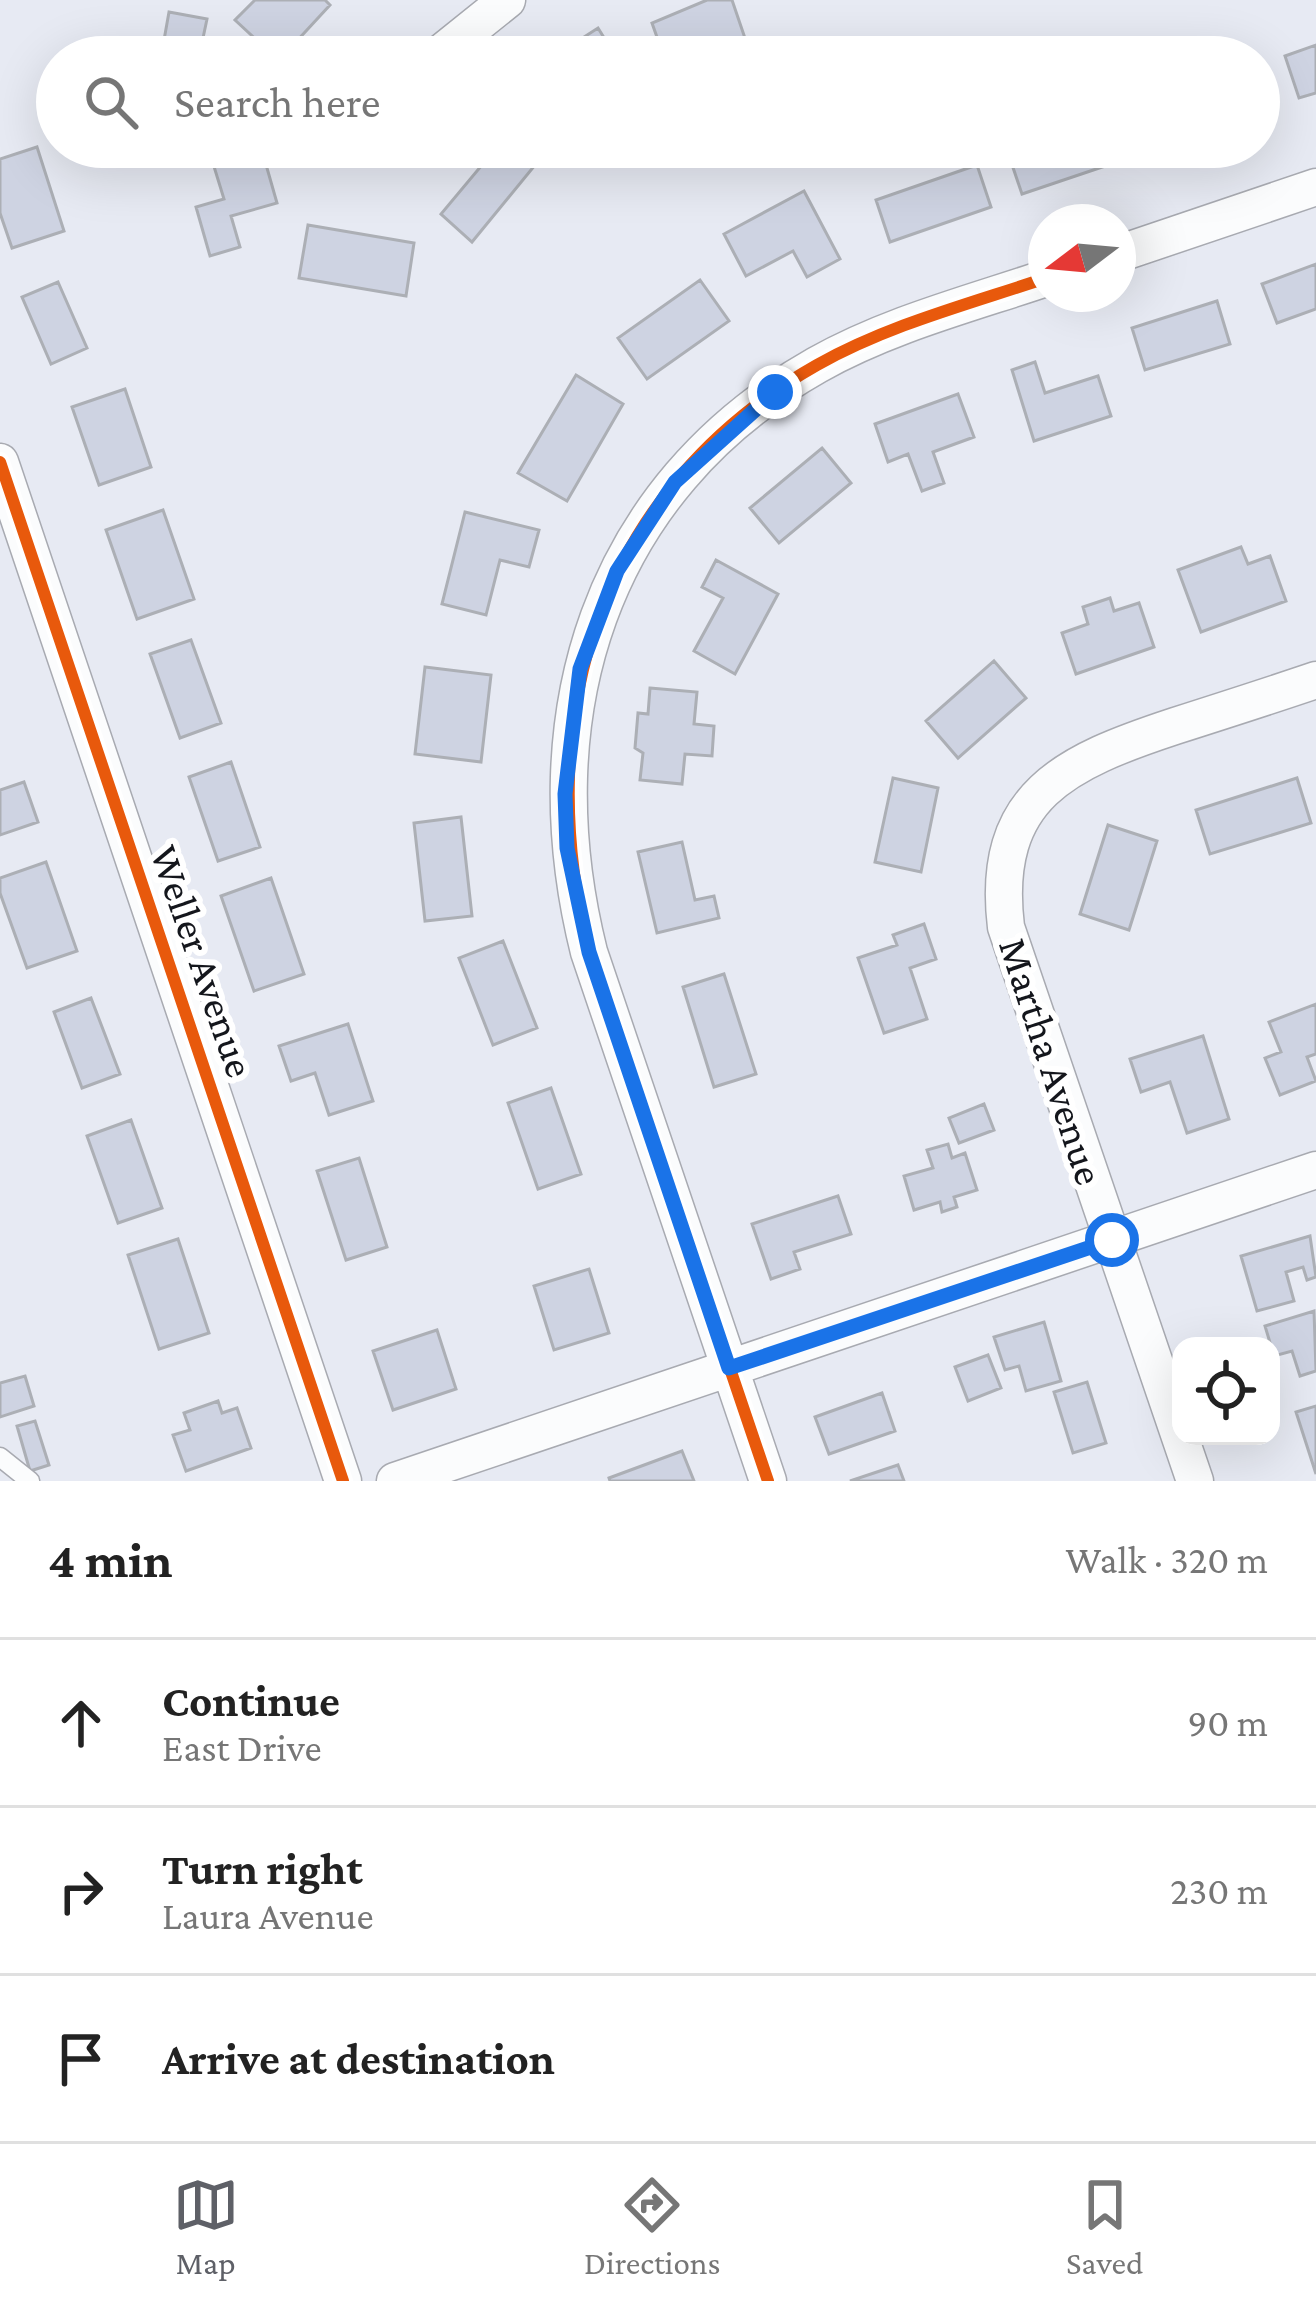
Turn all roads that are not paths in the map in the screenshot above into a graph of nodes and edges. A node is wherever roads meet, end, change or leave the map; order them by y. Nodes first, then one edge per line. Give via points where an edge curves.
1 (507, 0) edge
2 (462, 36) edge
3 (1316, 187) edge
4 (1136, 248) edge
5 (1028, 284) edge
6 (0, 461) edge
7 (1316, 680) edge
8 (1316, 1171) edge
9 (1112, 1240) junction
10 (729, 1368) junction
11 (0, 1457) edge
12 (30, 1481) edge
13 (343, 1481) edge
14 (395, 1481) edge
15 (768, 1481) edge
16 (1196, 1481) edge

1 - 2 street
3 - 4 street
5 - 10 street via 877,335 734,424 650,514 617,571 580,669 565,794 574,892
6 - 13 street, Weller Avenue
7 - 9 street, Martha Avenue via 1090,756 1031,800 1014,832 1006,927
8 - 9 street
9 - 10 street
9 - 16 street, Martha Avenue
10 - 14 street
10 - 15 street
11 - 12 lane

